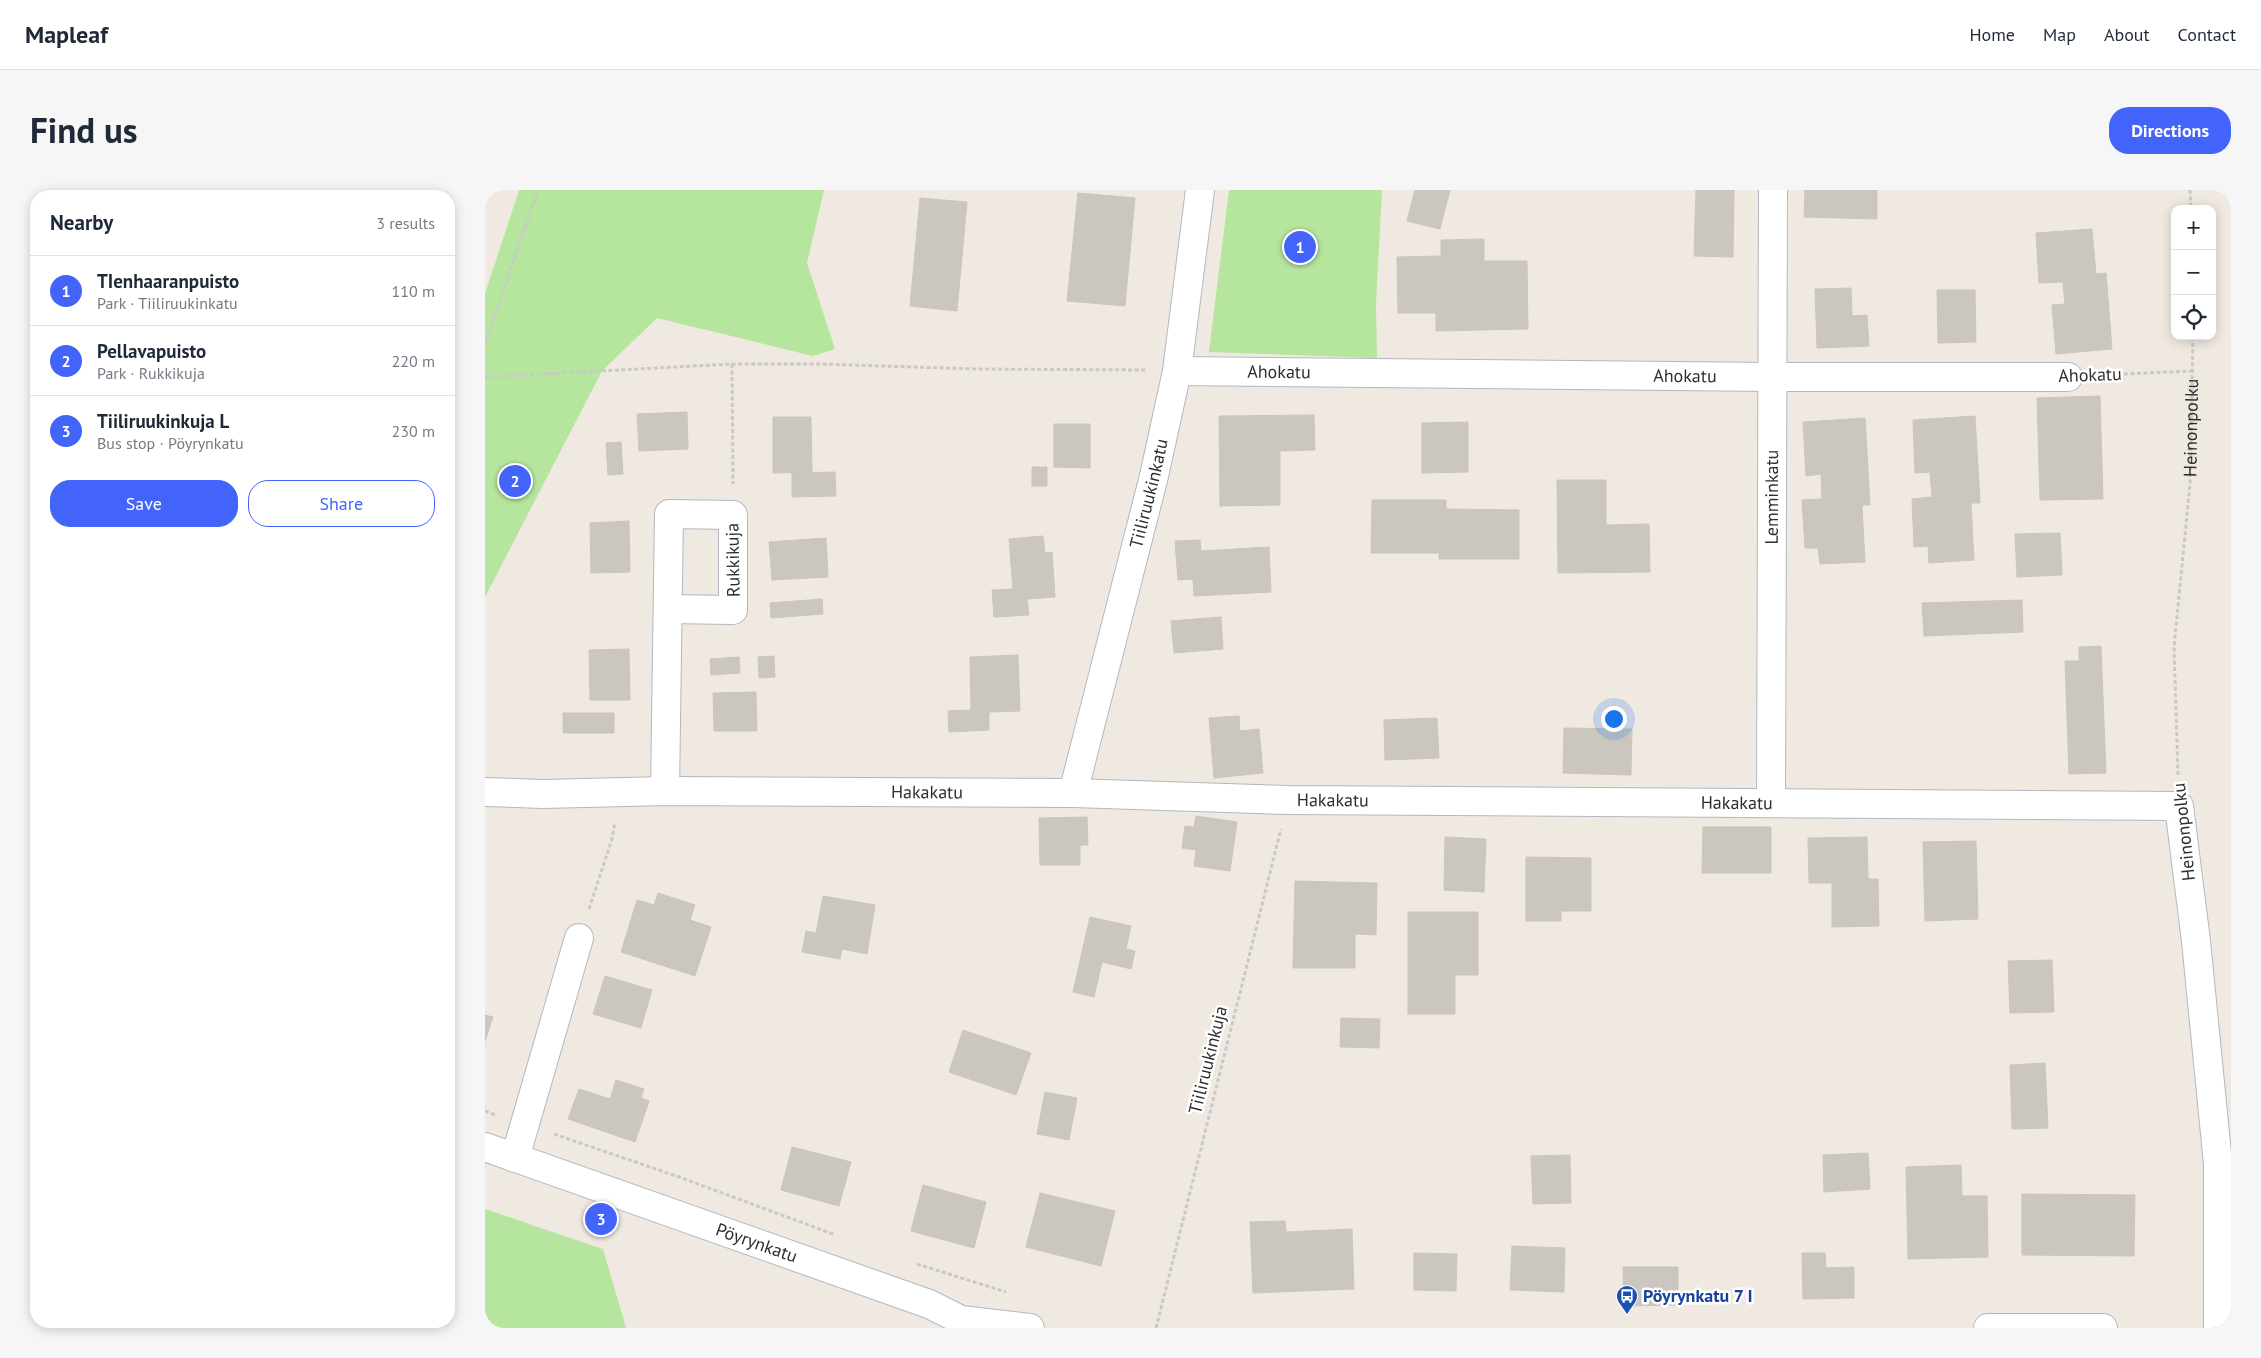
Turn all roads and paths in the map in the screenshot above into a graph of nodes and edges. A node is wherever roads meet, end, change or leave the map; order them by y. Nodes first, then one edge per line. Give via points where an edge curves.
1 (538, 190) edge
2 (1199, 190) edge
3 (1773, 190) edge
4 (2190, 190) edge
5 (2191, 205) edge
6 (2193, 340) edge
7 (485, 344) edge
8 (731, 364) junction
9 (1177, 371) junction
10 (2193, 371) junction
11 (485, 377) edge
12 (1773, 377) junction
13 (2068, 377) joint
14 (733, 515) junction
15 (668, 609) junction
16 (665, 791) junction
17 (485, 792) edge
18 (619, 792) junction
19 (1073, 793) junction
20 (1289, 800) junction
21 (1771, 803) junction
22 (2179, 806) junction
23 (579, 938) joint
24 (485, 1111) edge
25 (525, 1124) junction
26 (485, 1148) edge
27 (515, 1158) junction
28 (841, 1237) dead end
29 (913, 1263) dead end
30 (1012, 1294) dead end
31 (995, 1327) edge
32 (1030, 1328) edge
33 (1156, 1328) edge
34 (1988, 1328) edge
35 (2103, 1328) edge
36 (2218, 1328) edge

1 - 7 path
2 - 9 street, Tiiliruukinkatu
3 - 12 street, Lemminkatu
4 - 5 path
6 - 10 path, Heinonpolku
8 - 9 path
8 - 11 path
8 - 14 path
9 - 12 street, Ahokatu
9 - 19 street, Tiiliruukinkatu via 1154,476
10 - 13 path, Ahokatu
10 - 22 path, Heinonpolku via 2190,484 2174,647
12 - 13 street, Ahokatu
12 - 21 street, Lemminkatu
14 - 15 street, Rukkikuja via 669,514
14 - 15 street, Rukkikuja via 733,610
15 - 16 street, Rukkikuja
16 - 18 street, Hakakatu
16 - 19 street, Hakakatu
17 - 18 street, Hakakatu
18 - 23 path via 612,839
19 - 20 street, Hakakatu
20 - 21 street, Hakakatu
20 - 33 path, Tiiliruukinkuja
21 - 22 street, Hakakatu
22 - 36 street, Heinonpolku via 2219,1164
23 - 25 street
24 - 25 path
25 - 27 street
25 - 28 path
26 - 27 street, Pöyrynkatu
27 - 31 street, Pöyrynkatu via 929,1304 961,1320
29 - 30 path
31 - 32 street, Pöyrynkatu
34 - 35 street

